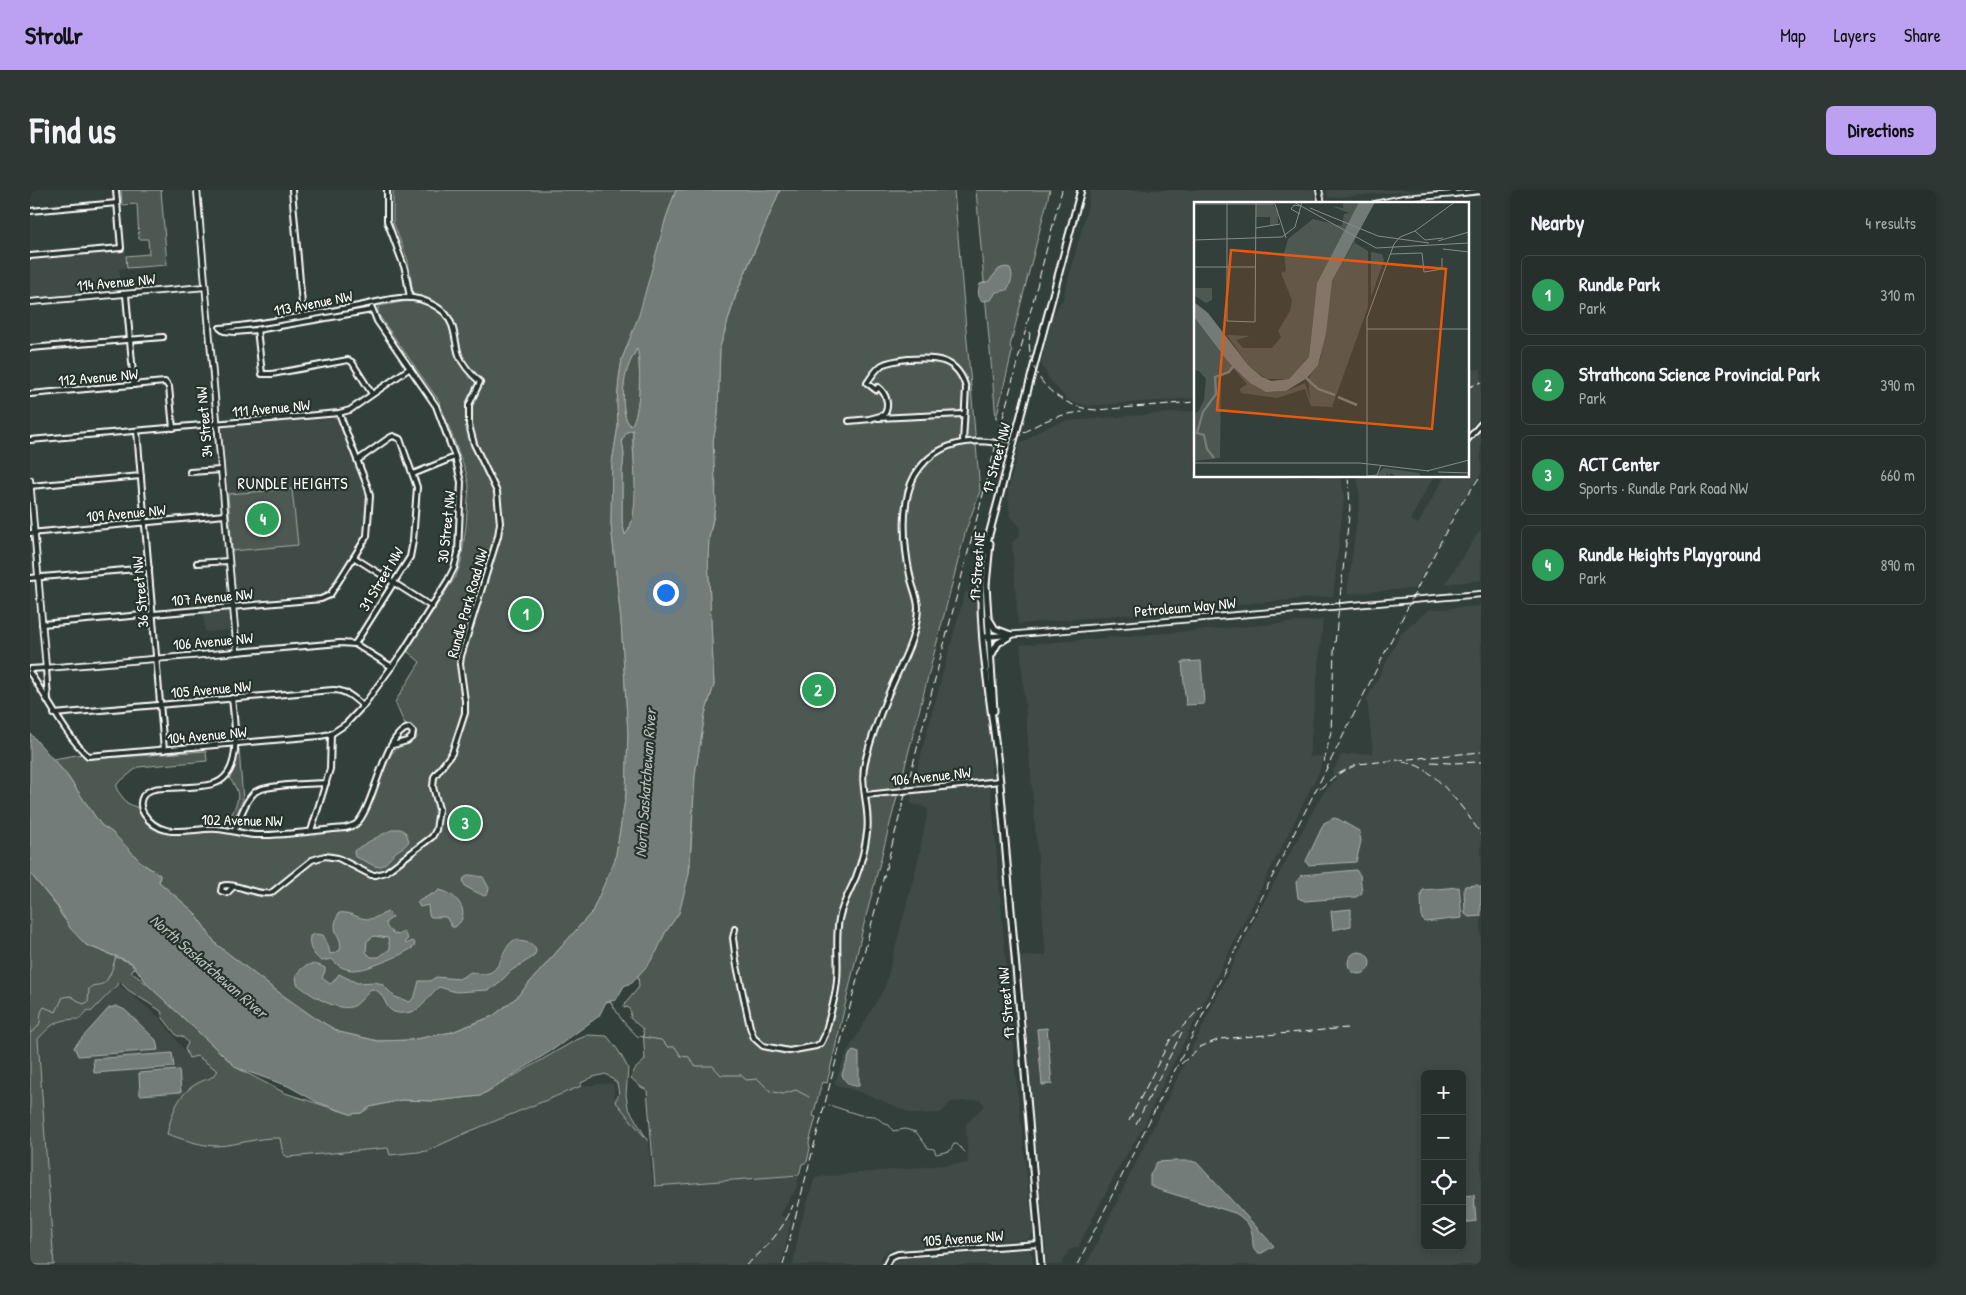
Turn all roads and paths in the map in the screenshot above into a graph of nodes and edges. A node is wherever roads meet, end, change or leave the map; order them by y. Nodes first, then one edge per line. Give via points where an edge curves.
1 (116, 190) edge
2 (197, 190) edge
3 (292, 190) edge
4 (387, 190) edge
5 (1081, 190) edge
6 (1481, 191) edge
7 (1453, 192) edge
8 (1385, 202) edge
9 (117, 204) junction
10 (30, 211) edge
11 (30, 256) edge
12 (205, 287) junction
13 (126, 294) junction
14 (410, 298) junction
15 (30, 302) edge
16 (372, 304) junction
17 (372, 310) junction
18 (302, 316) junction
19 (256, 325) junction
20 (220, 328) junction
21 (209, 329) junction
22 (257, 330) junction
23 (162, 337) dead end
24 (130, 339) junction
25 (30, 348) edge
26 (410, 368) junction
27 (134, 384) junction
28 (30, 394) edge
29 (372, 394) junction
30 (340, 413) junction
31 (963, 414) junction
32 (870, 419) junction
33 (849, 421) dead end
34 (217, 424) junction
35 (1481, 424) edge
36 (173, 428) junction
37 (137, 431) junction
38 (1468, 439) edge
39 (30, 440) edge
40 (963, 442) junction
41 (1012, 446) junction
42 (455, 458) junction
43 (358, 460) junction
44 (221, 470) junction
45 (190, 472) dead end
46 (413, 474) junction
47 (141, 476) junction
48 (30, 480) edge
49 (30, 486) edge
50 (225, 515) junction
51 (993, 520) junction
52 (146, 523) junction
53 (32, 533) edge
54 (355, 558) junction
55 (229, 560) junction
56 (197, 563) dead end
57 (150, 568) junction
58 (30, 578) edge
59 (38, 578) junction
60 (393, 582) junction
61 (1481, 594) edge
62 (233, 606) junction
63 (432, 607) junction
64 (154, 614) junction
65 (987, 614) junction
66 (42, 624) junction
67 (1011, 636) junction
68 (986, 637) junction
69 (355, 644) junction
70 (237, 652) junction
71 (990, 658) junction
72 (158, 659) junction
73 (392, 667) junction
74 (46, 668) junction
75 (30, 669) edge
76 (30, 673) edge
77 (232, 698) junction
78 (48, 700) junction
79 (160, 704) junction
80 (363, 706) junction
81 (54, 714) junction
82 (331, 734) junction
83 (996, 738) junction
84 (236, 745) junction
85 (393, 745) junction
86 (164, 750) junction
87 (1000, 781) junction
88 (326, 783) junction
89 (864, 795) junction
90 (235, 830) junction
91 (311, 831) junction
92 (234, 886) dead end
93 (734, 929) dead end
94 (1039, 1244) junction
95 (886, 1265) edge
96 (1041, 1265) edge

1 - 9 street
2 - 12 street, 34 Street NW
3 - 18 street
4 - 14 street via 387,221 405,268
5 - 41 main road, 17 Street NW
6 - 7 street
7 - 8 street
9 - 10 street
9 - 11 street via 121,248
12 - 13 street, 114 Avenue NW
12 - 21 street, 34 Street NW
13 - 15 street, 114 Avenue NW
13 - 24 street
14 - 16 street, 113 Avenue NW
14 - 92 street, Rundle Park Road NW via 432,304 447,316 462,362 480,382 469,405 470,425 474,444 497,492 500,513 498,536 461,656 464,719 452,752 436,772 433,782 440,809 436,830 382,874 371,875 328,855 312,860 271,894
16 - 17 street
16 - 18 street, 113 Avenue NW
17 - 22 street, 113 Avenue NW
17 - 26 street, 30 Street NW
18 - 19 street, 113 Avenue NW
19 - 20 street, 113 Avenue NW
19 - 22 street
20 - 21 street, 113 Avenue NW
20 - 22 street, 113 Avenue NW via 234,332
21 - 34 street, 34 Street NW
22 - 29 street via 262,374 348,360
23 - 24 street
24 - 25 street
24 - 27 street
26 - 29 street, 111 Avenue NW
26 - 42 street, 30 Street NW via 436,406
27 - 28 street, 112 Avenue NW
27 - 36 street, 112 Avenue NW via 168,384
29 - 30 street, 111 Avenue NW via 350,410
30 - 34 street, 111 Avenue NW
30 - 43 street
31 - 32 street
31 - 32 street via 966,388 957,370 938,359 898,360 883,364 867,383 884,393 887,408 884,415
31 - 40 street
32 - 33 street
34 - 36 street, 111 Avenue NW
34 - 44 street, 34 Street NW
35 - 38 street
36 - 37 street, 111 Avenue NW
37 - 39 street, 111 Avenue NW
37 - 47 street, 36 Street NW
40 - 41 street via 988,441
40 - 89 street via 949,447 923,465 908,493 906,554 917,602 917,618 906,655 872,735 864,764
41 - 51 main road, 17 Street NW
42 - 46 street
42 - 63 street, 30 Street NW via 462,492 457,558 451,576
43 - 46 street, 31 Street NW via 389,438 396,437
43 - 54 street via 370,496 367,536
44 - 45 street
44 - 50 street, 34 Street NW
46 - 60 street, 31 Street NW via 417,487 412,550
47 - 49 street
47 - 52 street, 36 Street NW
48 - 49 street
49 - 53 street
50 - 52 street, 109 Avenue NW
50 - 55 street, 34 Street NW
51 - 65 main road, 17 Street NE via 987,561
51 - 68 main road, 17 Street NW via 982,561 980,585
52 - 53 street, 109 Avenue NW
52 - 57 street, 36 Street NW
53 - 59 street
54 - 60 street
54 - 62 street, 107 Avenue NW via 332,593 324,598
55 - 56 street
55 - 62 street, 34 Street NW
57 - 59 street
57 - 64 street, 36 Street NW
58 - 59 street
59 - 66 street
60 - 63 street
60 - 69 street, 31 Street NW
61 - 67 street, Petroleum Way NW
62 - 64 street, 107 Avenue NW
62 - 70 street, 34 Street NW
63 - 73 street, 30 Street NW
64 - 66 street, 107 Avenue NW
64 - 72 street, 36 Street NW
65 - 67 main road via 995,629
65 - 68 main road, 17 Street NW
66 - 74 street
67 - 68 street, Petroleum Way NW
67 - 71 main road via 998,642
68 - 71 main road
68 - 83 main road, 17 Street NW
69 - 70 street, 106 Avenue NW
69 - 73 street
70 - 72 street, 106 Avenue NW
71 - 83 main road, 17 Street NW
72 - 74 street, 106 Avenue NW
72 - 79 street, 36 Street NW
73 - 80 street, 30 Street NW
74 - 75 street, 106 Avenue NW
74 - 78 street
76 - 78 street
77 - 79 street, 105 Avenue NW
77 - 80 street, 105 Avenue NW via 338,690 352,695
77 - 84 street
78 - 81 street
79 - 81 street, 105 Avenue NW
79 - 86 street, 36 Street NW
80 - 82 street, 30 Street NW via 351,720
81 - 86 street, 104 Avenue NW via 88,756
82 - 84 street, 104 Avenue NW
82 - 88 street via 331,763
83 - 87 main road, 17 Street NW
84 - 86 street, 104 Avenue NW
84 - 90 street, 102 Avenue NW via 230,768 216,783 158,788 149,791 141,802 141,809 148,819 170,831
85 - 85 street via 404,729 409,728 413,732 407,741
85 - 91 street, 102 Avenue NW via 364,814 357,823 345,828
87 - 89 street, 106 Avenue NW
87 - 94 main road, 17 Street NW
88 - 90 street via 268,787 257,791 248,801
88 - 91 street
89 - 93 street via 868,833 859,870 839,920 837,980 826,1035 821,1043 789,1051 763,1046 754,1038 736,961
90 - 91 street, 102 Avenue NW via 256,835
94 - 95 street, 105 Avenue NW via 898,1254 889,1258
94 - 96 main road, 17 Street NW

